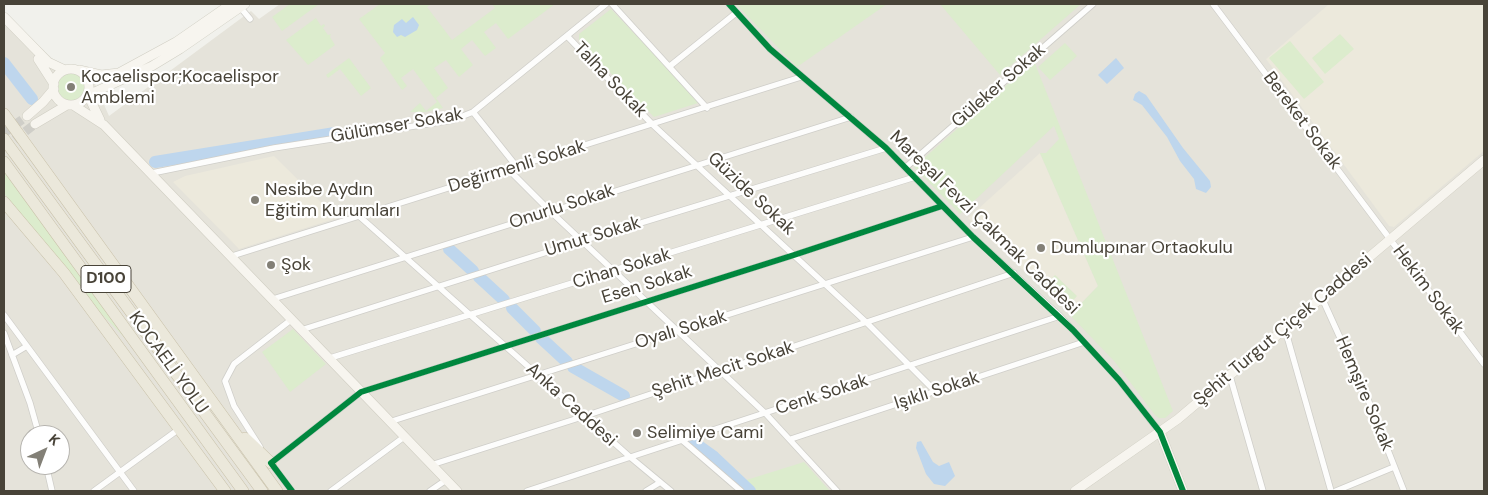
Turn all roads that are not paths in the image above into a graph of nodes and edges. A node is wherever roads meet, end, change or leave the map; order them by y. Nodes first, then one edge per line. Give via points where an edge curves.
1 (231, 4) edge
2 (606, 4) edge
3 (612, 4) edge
4 (730, 4) edge
5 (1093, 4) edge
6 (1213, 4) edge
7 (242, 5) edge
8 (736, 13) junction
9 (4, 17) edge
10 (250, 19) dead end
11 (4, 24) edge
12 (567, 36) junction
13 (670, 66) junction
14 (65, 70) junction
15 (79, 70) junction
16 (801, 77) junction
17 (54, 86) junction
18 (88, 95) junction
19 (70, 105) junction
20 (707, 108) junction
21 (473, 112) junction
22 (4, 114) edge
23 (27, 116) tunnel mouth
24 (851, 117) junction
25 (100, 120) junction
26 (35, 124) tunnel mouth
27 (653, 124) junction
28 (4, 139) edge
29 (886, 148) junction
30 (1484, 160) edge
31 (4, 162) edge
32 (698, 165) junction
33 (517, 167) junction
34 (905, 168) junction
35 (509, 170) junction
36 (152, 173) junction
37 (915, 178) junction
38 (731, 196) junction
39 (4, 202) edge
40 (942, 206) junction
41 (550, 211) junction
42 (359, 216) junction
43 (762, 225) junction
44 (973, 237) junction
45 (1390, 239) junction
46 (582, 240) junction
47 (794, 255) junction
48 (232, 256) junction
49 (405, 257) junction
50 (615, 271) junction
51 (1014, 273) junction
52 (825, 284) junction
53 (437, 286) junction
54 (1322, 298) junction
55 (273, 299) junction
56 (647, 301) junction
57 (88, 306) junction
58 (4, 315) edge
59 (472, 316) junction
60 (1060, 316) junction
61 (292, 320) junction
62 (866, 322) junction
63 (302, 330) junction
64 (1285, 330) junction
65 (679, 331) junction
66 (4, 333) edge
67 (1084, 342) junction
68 (504, 345) junction
69 (27, 346) junction
70 (12, 356) junction
71 (330, 358) junction
72 (1484, 364) edge
73 (911, 366) junction
74 (720, 371) junction
75 (538, 374) junction
76 (1230, 376) junction
77 (935, 391) junction
78 (361, 392) junction
79 (173, 394) junction
80 (219, 412) junction
81 (766, 414) junction
82 (585, 416) junction
83 (389, 422) junction
84 (36, 425) edge
85 (179, 429) junction
86 (1160, 432) junction
87 (404, 437) junction
88 (790, 439) junction
89 (683, 441) junction
90 (630, 458) junction
91 (271, 464) junction
92 (431, 464) junction
93 (1394, 467) junction
94 (228, 469) junction
95 (120, 473) junction
96 (48, 475) edge
97 (446, 480) junction
98 (659, 483) junction
99 (52, 491) edge
100 (94, 491) edge
101 (134, 491) edge
102 (225, 491) edge
103 (238, 491) edge
104 (243, 491) edge
105 (262, 491) edge
106 (277, 491) edge
107 (292, 491) edge
108 (331, 491) edge
109 (430, 491) edge
110 (457, 491) edge
111 (527, 491) edge
112 (646, 491) edge
113 (671, 491) edge
114 (741, 491) edge
115 (837, 491) edge
116 (1075, 491) edge
117 (1183, 491) edge
118 (1264, 491) edge
119 (1332, 491) edge
120 (1336, 491) edge
121 (1404, 491) edge

1 - 15 main road via 176,42 119,72 100,75
2 - 12 street, Gülümser Sokak
3 - 13 street
4 - 8 street, Mareşal Fevzi Çakmak Caddesi
5 - 34 street, Güleker Sokak
6 - 45 street, Bereket Sokak
7 - 10 street
7 - 18 main road via 159,62
8 - 13 street
8 - 16 street, Mareşal Fevzi Çakmak Caddesi
9 - 14 main road via 48,62
11 - 17 main road via 43,64
12 - 21 street, Gülümser Sokak
12 - 27 street, Talha Sokak
13 - 20 street
14 - 15 main road
14 - 17 main road via 58,75
15 - 18 main road via 90,84
16 - 20 street, Değirmenli Sokak
16 - 24 street, Mareşal Fevzi Çakmak Caddesi
17 - 19 main road via 57,98
17 - 23 main road via 43,102
18 - 19 main road
18 - 25 main road
19 - 25 main road
19 - 26 main road
20 - 27 street, Değirmenli Sokak
21 - 33 street
21 - 36 street, Gülümser Sokak via 454,120 283,147
22 - 80 highway
24 - 29 street, Mareşal Fevzi Çakmak Caddesi
24 - 32 street, Onurlu Sokak
25 - 36 main road
27 - 32 street, Güzide Sokak
27 - 33 street, Değirmenli Sokak
28 - 105 highway, KOCAELİ YOLU / D100
29 - 34 street, Mareşal Fevzi Çakmak Caddesi
29 - 38 street, Umut Sokak
30 - 45 main road, Şehit Turgut Çiçek Caddesi
31 - 79 highway, D100
32 - 38 street, Güzide Sokak
32 - 41 street, Onurlu Sokak
33 - 35 street, Değirmenli Sokak
34 - 37 street, Mareşal Fevzi Çakmak Caddesi
35 - 41 street
35 - 42 street, Değirmenli Sokak
36 - 48 main road
37 - 40 street, Mareşal Fevzi Çakmak Caddesi
37 - 43 street, Cihan Sokak
38 - 43 street, Güzide Sokak
38 - 46 street, Umut Sokak
39 - 57 highway
40 - 44 street, Mareşal Fevzi Çakmak Caddesi
40 - 47 street, Esen Sokak
41 - 46 street
41 - 49 street, Onurlu Sokak
42 - 48 street, Değirmenli Sokak
42 - 49 street, Anka Caddesi
43 - 47 street, Güzide Sokak
43 - 50 street, Cihan Sokak
44 - 51 street, Mareşal Fevzi Çakmak Caddesi
44 - 52 street, Oyalı Sokak
45 - 54 main road, Şehit Turgut Çiçek Caddesi
45 - 72 street, Hekim Sokak
46 - 50 street
46 - 53 street, Umut Sokak
47 - 52 street, Güzide Sokak
47 - 56 street, Esen Sokak
48 - 55 main road
49 - 53 street, Anka Caddesi
49 - 55 street, Onurlu Sokak
50 - 56 street
50 - 59 street, Cihan Sokak
51 - 60 street, Mareşal Fevzi Çakmak Caddesi
51 - 62 street, Şehit Mecit Sokak
52 - 62 street, Güzide Sokak
52 - 65 street, Oyalı Sokak
53 - 59 street, Anka Caddesi
53 - 63 street, Umut Sokak
54 - 64 main road, Şehit Turgut Çiçek Caddesi
54 - 93 street, Hemşire Sokak via 1368,397
55 - 61 main road
56 - 65 street
56 - 68 street, Esen Sokak
57 - 79 highway
57 - 85 highway
58 - 69 street
59 - 68 street, Anka Caddesi
59 - 71 street, Cihan Sokak
60 - 67 street, Mareşal Fevzi Çakmak Caddesi
60 - 73 street, Cenk Sokak
61 - 63 main road
61 - 91 street via 234,364 225,381 234,406
62 - 73 street, Güzide Sokak
62 - 74 street, Şehit Mecit Sokak
63 - 71 main road
64 - 76 main road, Şehit Turgut Çiçek Caddesi
64 - 119 street
65 - 74 street
65 - 75 street, Oyalı Sokak
66 - 70 street
67 - 77 street, Işıklı Sokak
67 - 86 street, Mareşal Fevzi Çakmak Caddesi
68 - 75 street, Anka Caddesi
68 - 78 street, Esen Sokak
69 - 70 street
69 - 95 street
70 - 84 street
71 - 78 main road
73 - 77 street, Güzide Sokak
73 - 81 street, Cenk Sokak
74 - 81 street
74 - 82 street, Şehit Mecit Sokak
75 - 82 street, Anka Caddesi
75 - 83 street, Oyalı Sokak
76 - 86 main road, Şehit Turgut Çiçek Caddesi
76 - 118 street
77 - 88 street, Işıklı Sokak
78 - 83 main road
78 - 91 street
79 - 94 highway, D100
80 - 91 highway
80 - 106 highway
81 - 88 street
81 - 89 street, Cenk Sokak
82 - 90 street, Anka Caddesi
82 - 92 street, Şehit Mecit Sokak
83 - 87 main road
85 - 95 street
85 - 102 highway
86 - 116 main road, Şehit Turgut Çiçek Caddesi
86 - 117 main road, Mareşal Fevzi Çakmak Caddesi
87 - 92 main road
87 - 108 street
88 - 115 street
89 - 90 street, Cenk Sokak
89 - 114 street
90 - 98 street, Anka Caddesi
90 - 111 street, Cenk Sokak
91 - 107 street
92 - 97 main road
93 - 120 street
93 - 121 street, Hemşire Sokak
94 - 103 highway
94 - 104 highway, D100
95 - 100 street
95 - 101 street
96 - 99 street
97 - 109 street
97 - 110 main road
98 - 112 street
98 - 113 street, Anka Caddesi

